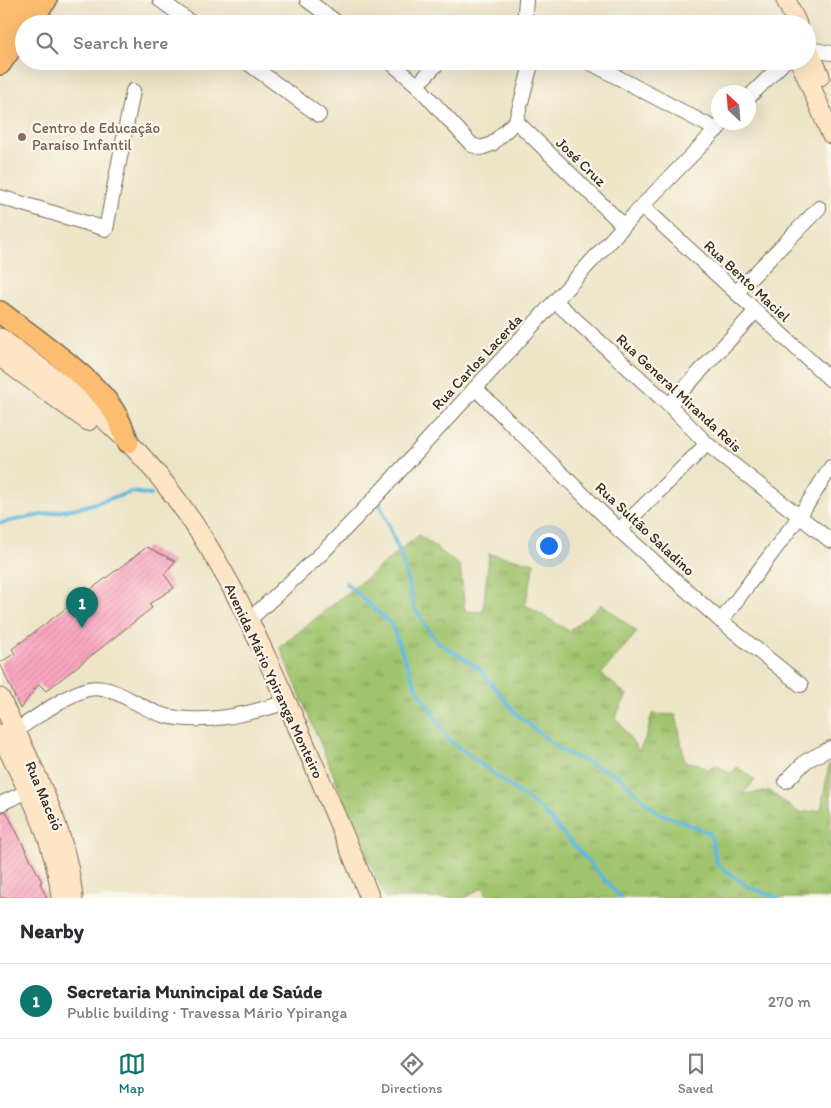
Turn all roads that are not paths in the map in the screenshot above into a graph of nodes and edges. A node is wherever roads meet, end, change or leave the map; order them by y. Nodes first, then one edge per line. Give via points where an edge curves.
1 (5, 0) edge
2 (26, 0) edge
3 (46, 0) edge
4 (160, 0) edge
5 (307, 0) edge
6 (526, 0) edge
7 (779, 0) edge
8 (786, 0) edge
9 (0, 6) edge
10 (35, 15) edge
11 (181, 15) edge
12 (327, 15) edge
13 (525, 15) edge
14 (784, 15) edge
15 (793, 15) edge
16 (0, 35) edge
17 (15, 42) edge
18 (816, 52) edge
19 (831, 53) edge
20 (0, 64) edge
21 (257, 70) edge
22 (400, 70) edge
23 (431, 70) edge
24 (530, 70) edge
25 (606, 70) edge
26 (776, 70) edge
27 (811, 70) edge
28 (814, 70) edge
29 (417, 85) junction
30 (756, 90) edge
31 (133, 91) dead end
32 (831, 103) edge
33 (319, 115) dead end
34 (516, 121) junction
35 (711, 121) edge
36 (717, 130) edge
37 (831, 134) edge
38 (0, 197) edge
39 (642, 206) junction
40 (819, 208) dead end
41 (624, 226) junction
42 (736, 293) junction
43 (556, 302) junction
44 (0, 312) edge
45 (755, 312) junction
46 (0, 338) edge
47 (0, 357) edge
48 (831, 380) edge
49 (475, 388) junction
50 (670, 405) junction
51 (128, 442) junction
52 (707, 444) junction
53 (831, 467) edge
54 (799, 517) junction
55 (619, 530) junction
56 (831, 541) edge
57 (249, 620) junction
58 (721, 621) junction
59 (801, 686) dead end
60 (0, 698) edge
61 (287, 702) junction
62 (8, 733) edge
63 (831, 748) edge
64 (786, 780) dead end
65 (28, 791) junction
66 (0, 804) edge
67 (60, 898) edge
68 (73, 898) edge
69 (370, 898) edge

1 - 9 main road
2 - 16 main road
3 - 10 main road
4 - 11 street
5 - 12 street
6 - 13 street
7 - 14 main road
8 - 15 main road
17 - 20 main road
18 - 19 street
21 - 33 street
22 - 29 street
23 - 29 street
24 - 34 street
25 - 35 street
26 - 30 street
27 - 37 main road
28 - 32 main road
29 - 34 street via 472,145 481,148 492,144
31 - 38 street via 106,229
34 - 41 street, José Cruz
36 - 39 street, Rua Carlos Lacerda
39 - 41 street, Rua Carlos Lacerda
39 - 42 street, Rua Bento Maciel
40 - 42 street
41 - 43 street, Rua Carlos Lacerda
42 - 45 street, Rua Bento Maciel
43 - 49 street, Rua Carlos Lacerda
43 - 50 street, Rua General Miranda Reis
44 - 51 main road via 59,356 108,403 116,413
45 - 48 street, Rua Bento Maciel
45 - 50 street
46 - 51 main road, Avenida Mário Ypiranga Monteiro via 48,373
47 - 51 main road via 84,418
49 - 55 street, Rua Sultão Saladino
49 - 57 street, Rua Carlos Lacerda via 360,514
50 - 52 street, Rua General Miranda Reis
51 - 57 main road, Avenida Mário Ypiranga Monteiro via 187,514
52 - 54 street, Rua General Miranda Reis
52 - 55 street
53 - 54 street
54 - 56 street, Rua General Miranda Reis
54 - 58 street
55 - 58 street, Rua Sultão Saladino
57 - 61 main road, Avenida Mário Ypiranga Monteiro
58 - 59 street, Rua Sultão Saladino
60 - 62 main road, Rua Maceió
61 - 62 street via 243,713 181,719 161,715 124,696 87,689
61 - 69 main road, Avenida Mário Ypiranga Monteiro
62 - 65 main road, Rua Maceió
62 - 68 main road, Rua Maceió via 56,822 70,873
63 - 64 street via 806,762
65 - 66 street
65 - 67 main road, Rua Maceió via 52,854

